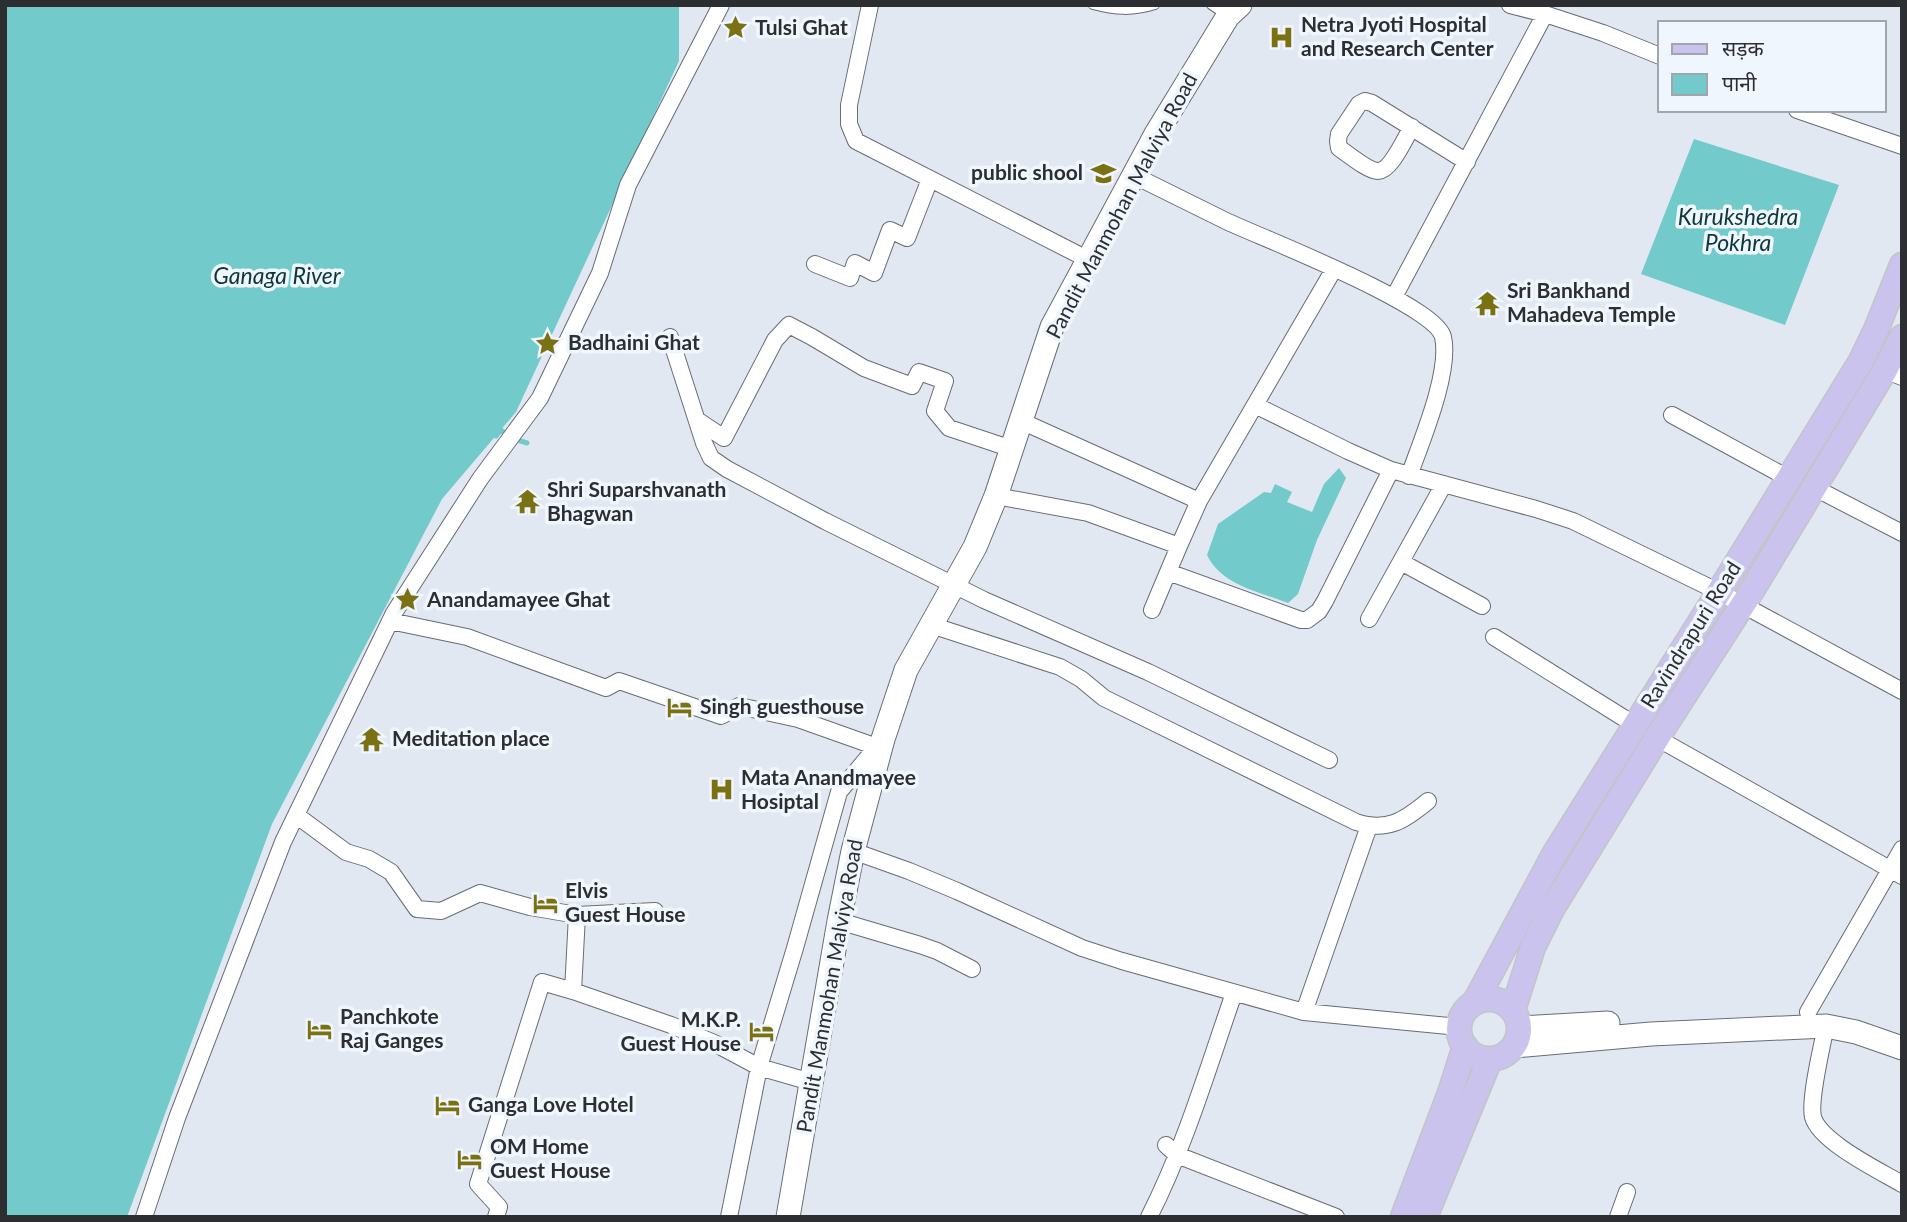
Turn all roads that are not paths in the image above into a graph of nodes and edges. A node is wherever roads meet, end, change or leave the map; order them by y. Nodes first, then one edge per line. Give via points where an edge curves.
1 (721, 5) edge
2 (870, 5) edge
3 (1093, 5) edge
4 (1155, 5) edge
5 (1510, 5) edge
6 (1226, 9) edge
7 (1545, 14) junction
8 (1658, 55) edge
9 (1803, 112) edge
10 (1412, 127) junction
11 (1902, 146) edge
12 (1467, 162) junction
13 (1135, 176) junction
14 (930, 179) junction
15 (1089, 260) junction
16 (815, 264) dead end
17 (1902, 265) edge
18 (1334, 269) junction
19 (1394, 297) junction
20 (670, 337) dead end
21 (1902, 337) edge
22 (1893, 373) edge
23 (1255, 405) junction
24 (1672, 415) dead end
25 (697, 421) junction
26 (1021, 421) junction
27 (1012, 449) junction
28 (1391, 470) junction
29 (1409, 476) junction
30 (1788, 478) junction
31 (1444, 484) junction
32 (1815, 488) junction
33 (996, 496) junction
34 (1199, 501) junction
35 (1902, 533) edge
36 (1179, 546) junction
37 (1401, 562) junction
38 (1168, 572) junction
39 (953, 585) junction
40 (1719, 592) junction
41 (1482, 606) dead end
42 (1743, 606) junction
43 (1152, 610) dead end
44 (1369, 619) dead end
45 (390, 621) junction
46 (931, 625) junction
47 (1494, 637) dead end
48 (1902, 691) edge
49 (1635, 725) junction
50 (1657, 738) junction
51 (880, 743) junction
52 (1329, 760) dead end
53 (1427, 801) dead end
54 (296, 815) junction
55 (1369, 827) junction
56 (1902, 849) edge
57 (853, 851) junction
58 (1896, 873) edge
59 (655, 911) dead end
60 (578, 915) junction
61 (839, 921) junction
62 (972, 969) dead end
63 (573, 991) junction
64 (1234, 993) junction
65 (1475, 1002) junction
66 (1304, 1012) junction
67 (1817, 1019) junction
68 (1516, 1028) junction
69 (1902, 1031) edge
70 (1462, 1036) junction
71 (1902, 1048) edge
72 (1490, 1059) junction
73 (759, 1067) junction
74 (811, 1082) junction
75 (1172, 1150) junction
76 (1902, 1184) edge
77 (1627, 1192) dead end
78 (144, 1217) edge
79 (496, 1217) edge
80 (729, 1217) edge
81 (788, 1217) edge
82 (1149, 1217) edge
83 (1336, 1217) edge
84 (1403, 1217) edge
85 (1425, 1217) edge
86 (1618, 1217) edge

1 - 45 street via 628,185 600,274 540,398 480,480
2 - 14 street via 849,124 856,141
3 - 4 lane via 1120,11
5 - 7 street
6 - 13 street, Pandit Manmohan Malviya Road
7 - 8 street
7 - 12 street
9 - 11 street
10 - 10 street via 1365,101 1339,134 1339,148 1370,169 1386,169
10 - 12 street
12 - 19 street
13 - 15 street, Pandit Manmohan Malviya Road
13 - 18 street
14 - 15 street
14 - 16 street via 907,238 890,230 874,272 855,263 850,278
15 - 26 street, Pandit Manmohan Malviya Road via 1052,327
17 - 30 main road, Ravindrapuri Road via 1861,361
18 - 19 street
18 - 23 street
19 - 29 street via 1438,327 1444,346 1435,400
20 - 25 street
21 - 22 main road, Ravindrapuri Road
22 - 32 main road, Ravindrapuri Road
23 - 28 street
23 - 34 street
24 - 30 street
25 - 27 street via 724,439 775,340 789,325 864,368 912,386 919,372 945,381 935,411 949,428
25 - 39 street via 711,458 727,469
26 - 27 street, Pandit Manmohan Malviya Road
26 - 34 street
27 - 33 street, Pandit Manmohan Malviya Road
28 - 29 street
28 - 38 street via 1325,601 1307,620
29 - 31 street
30 - 40 main road, Ravindrapuri Road
31 - 37 street
31 - 40 street via 1573,522
32 - 35 street
32 - 42 main road, Ravindrapuri Road
33 - 36 street via 1088,513
33 - 39 street, Pandit Manmohan Malviya Road
34 - 36 street
36 - 38 street
37 - 41 street
37 - 44 street
38 - 43 street
39 - 46 street, Pandit Manmohan Malviya Road
39 - 52 street via 1149,672
40 - 42 street
40 - 49 main road, Ravindrapuri Road
42 - 48 street
42 - 50 main road, Ravindrapuri Road
45 - 51 street via 467,637 606,688 620,681 721,716 739,706
45 - 54 street
46 - 51 street, Pandit Manmohan Malviya Road via 906,670
46 - 55 street via 1071,672 1104,698
47 - 49 street
49 - 65 main road, Ravindrapuri Road via 1555,853
50 - 58 street
50 - 68 main road, Ravindrapuri Road via 1533,947
51 - 57 street, Pandit Manmohan Malviya Road
51 - 73 street via 839,792
53 - 55 street via 1399,821
54 - 60 street via 346,852 391,872 417,909 441,911 480,893
54 - 78 street via 182,1105
55 - 66 street
56 - 58 street
57 - 61 street, Pandit Manmohan Malviya Road
57 - 64 street via 957,891 1082,948
58 - 67 street
59 - 60 street
60 - 63 street
61 - 62 street via 937,951
61 - 74 street, Pandit Manmohan Malviya Road
63 - 73 street via 671,1025
63 - 79 street via 541,982 478,1184 499,1208
64 - 66 street
64 - 75 street
65 - 68 main road via 1496,999 1505,1003
65 - 70 main road via 1462,1017
66 - 70 street
67 - 68 street
67 - 69 street via 1849,1016
67 - 71 street
67 - 76 street via 1812,1114 1816,1124 1830,1140
68 - 72 main road via 1508,1053
70 - 72 main road via 1471,1053
70 - 84 main road via 1450,1093
72 - 85 main road
73 - 74 street
73 - 80 street
74 - 81 street, Pandit Manmohan Malviya Road
75 - 82 street via 1164,1188
75 - 83 street
77 - 86 street

